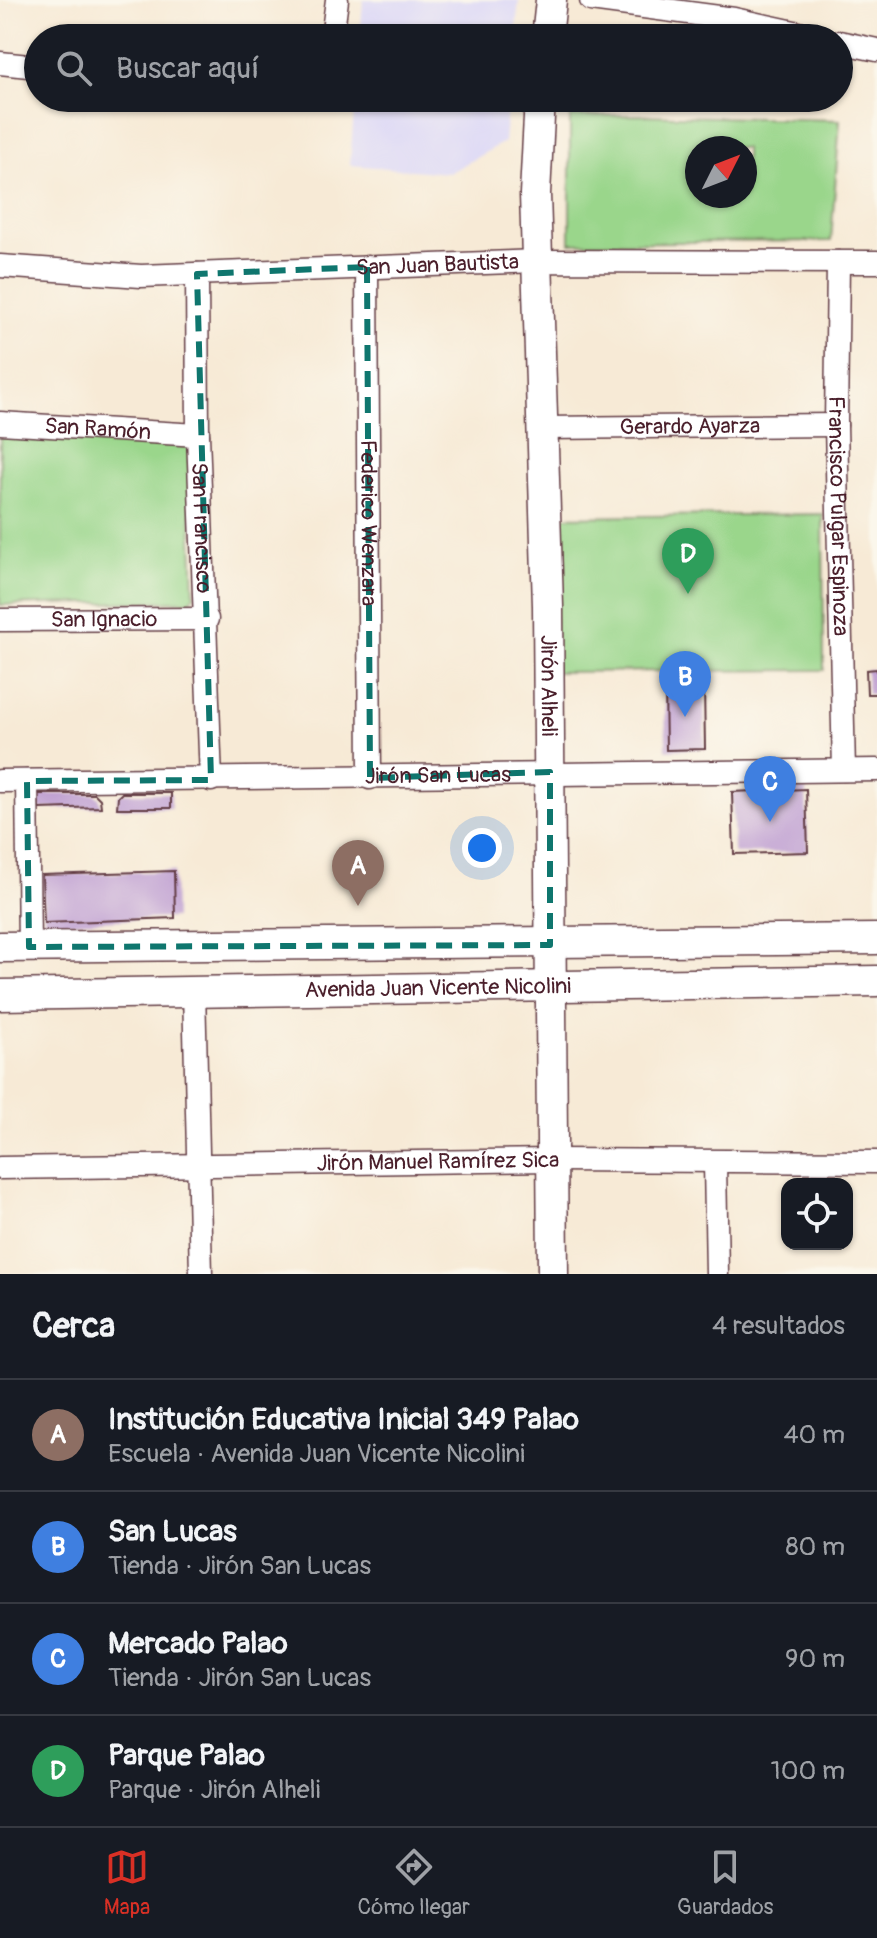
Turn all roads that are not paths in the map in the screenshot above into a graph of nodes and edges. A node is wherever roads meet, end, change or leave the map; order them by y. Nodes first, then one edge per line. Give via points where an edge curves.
1 (337, 0) edge
2 (551, 0) edge
3 (591, 0) edge
4 (735, 9) edge
5 (334, 24) edge
6 (548, 24) edge
7 (780, 24) edge
8 (853, 45) edge
9 (877, 50) edge
10 (0, 63) edge
11 (24, 66) edge
12 (539, 112) edge
13 (536, 261) junction
14 (838, 262) junction
15 (877, 262) edge
16 (0, 266) edge
17 (367, 267) junction
18 (197, 274) junction
19 (0, 423) edge
20 (836, 425) junction
21 (544, 428) junction
22 (198, 435) junction
23 (207, 619) junction
24 (0, 620) edge
25 (844, 770) junction
26 (877, 770) edge
27 (550, 772) junction
28 (370, 778) junction
29 (211, 780) junction
30 (0, 781) edge
31 (27, 781) junction
32 (877, 939) edge
33 (550, 945) junction
34 (15, 947) edge
35 (877, 981) edge
36 (549, 985) junction
37 (194, 990) junction
38 (0, 995) edge
39 (552, 1160) junction
40 (877, 1162) edge
41 (715, 1163) junction
42 (198, 1165) junction
43 (0, 1168) edge
44 (201, 1274) edge
45 (553, 1274) edge
46 (717, 1274) edge

1 - 5 street
2 - 6 street
3 - 4 street
4 - 7 street
8 - 9 street
10 - 11 street
12 - 13 street, Jirón Alheli
13 - 14 street, San Juan Bautista
13 - 17 street, San Juan Bautista
13 - 21 street, Jirón Alheli
14 - 15 street, San Juan Bautista
14 - 20 street, Francisco Pulgar Espinoza
16 - 18 street, San Juan Bautista via 141,276
17 - 18 street, San Juan Bautista
17 - 28 street, Federico Wenzara
18 - 22 street, San Francisco
19 - 22 street, San Ramón
20 - 21 street, Gerardo Ayarza
20 - 25 street, Francisco Pulgar Espinoza
21 - 27 street, Jirón Alheli
22 - 23 street, San Francisco
23 - 24 street, San Ignacio
23 - 29 street, San Francisco
25 - 26 street, Jirón San Lucas
25 - 27 street, Jirón San Lucas
27 - 28 street, Jirón San Lucas
27 - 33 street, Jirón Alheli
28 - 29 street, Jirón San Lucas
29 - 31 street, Jirón San Lucas
30 - 31 street, Jirón San Lucas
31 - 34 street
32 - 33 street, Avenida Juan Vicente Nicolini
33 - 34 street, Avenida Juan Vicente Nicolini
33 - 36 street, Jirón Alheli
35 - 36 street, Avenida Juan Vicente Nicolini
36 - 37 street, Avenida Juan Vicente Nicolini
36 - 39 street, Jirón Alheli
37 - 38 street, Avenida Juan Vicente Nicolini
37 - 42 street
39 - 41 street, Jirón Manuel Ramírez Sica
39 - 42 street, Jirón Manuel Ramírez Sica
39 - 45 street, Jirón Alheli
40 - 41 street, Jirón Manuel Ramírez Sica
41 - 46 street
42 - 43 street, Jirón Manuel Ramírez Sica
42 - 44 street

